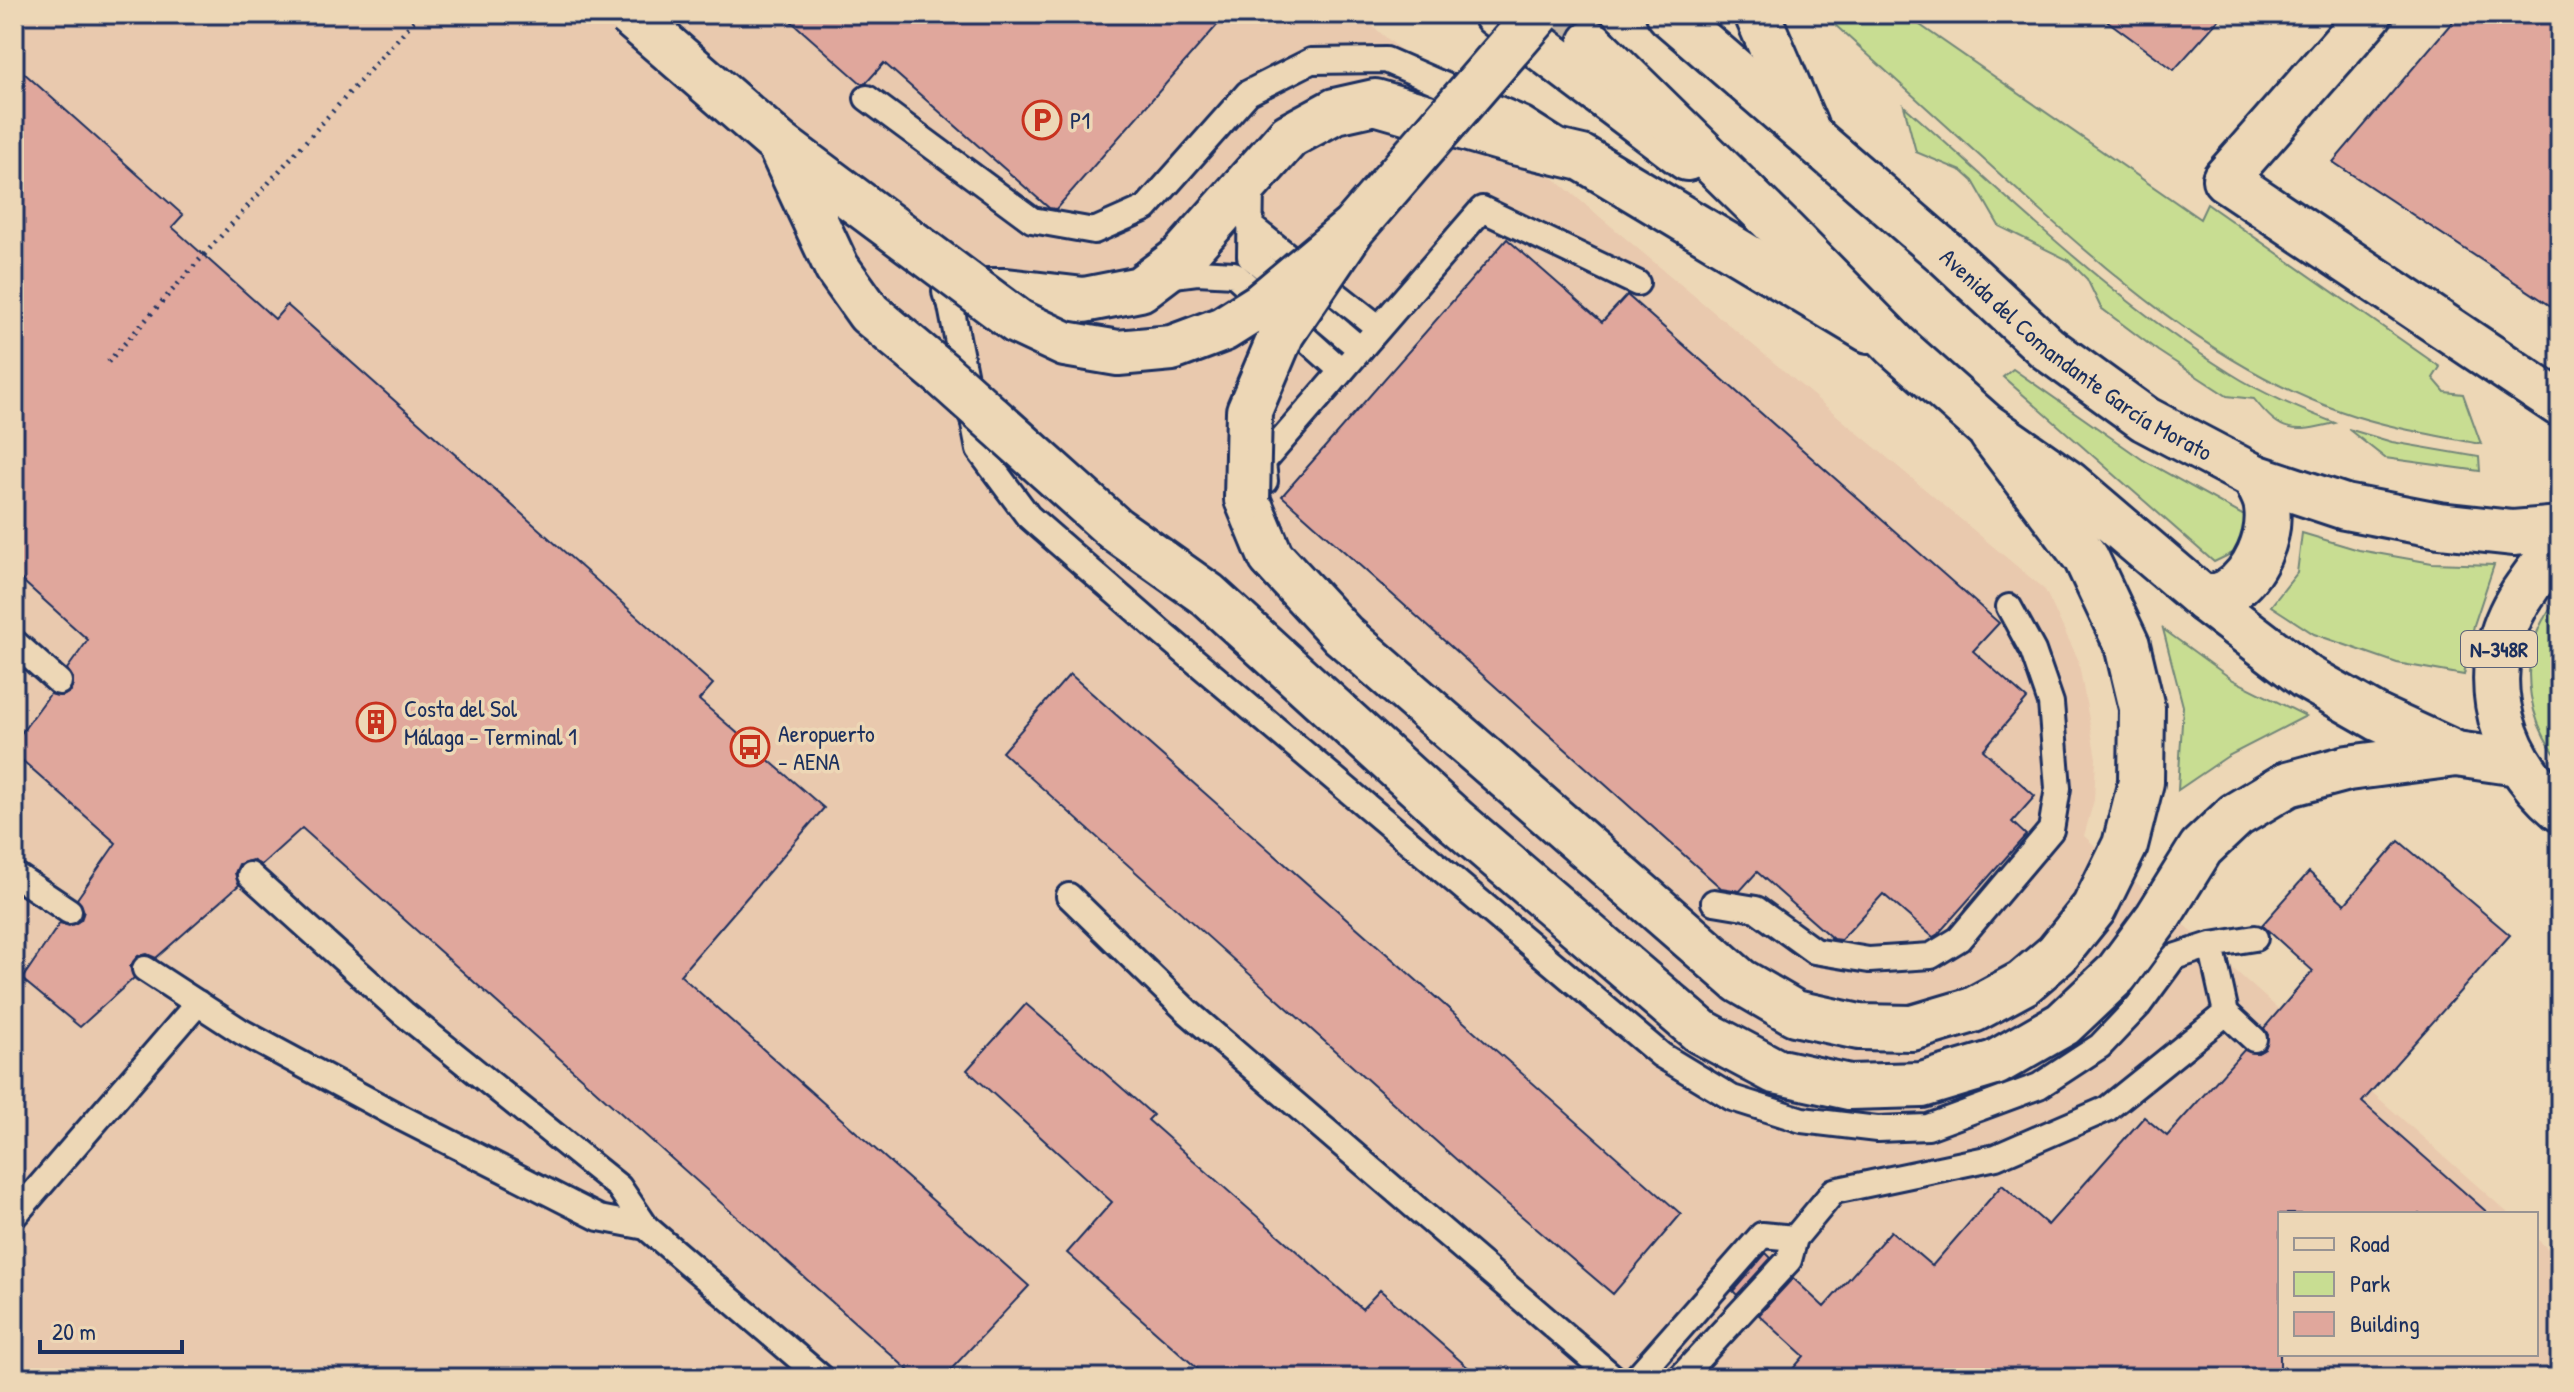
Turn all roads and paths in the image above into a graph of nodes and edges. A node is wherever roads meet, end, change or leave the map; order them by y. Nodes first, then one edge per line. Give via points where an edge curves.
1 (420, 14) edge
2 (612, 14) edge
3 (629, 14) edge
4 (1496, 14) edge
5 (1538, 14) edge
6 (1669, 14) edge
7 (1757, 14) edge
8 (2370, 14) edge
9 (1591, 43) tunnel mouth
10 (867, 98) dead end
11 (1809, 135) junction
12 (779, 144) junction
13 (1582, 158) junction
14 (1251, 179) junction
15 (1250, 226) junction
16 (1353, 228) junction
17 (1784, 232) junction
18 (1155, 277) junction
19 (1637, 283) dead end
20 (948, 291) junction
21 (1379, 328) junction
22 (1896, 346) junction
23 (1360, 349) junction
24 (108, 362) dead end
25 (1342, 371) junction
26 (2560, 404) edge
27 (1985, 425) junction
28 (2255, 477) junction
29 (1268, 511) dead end
30 (2560, 529) edge
31 (2560, 551) edge
32 (2205, 600) junction
33 (2009, 607) dead end
34 (19, 656) edge
35 (59, 682) dead end
36 (2456, 754) junction
37 (2518, 763) junction
38 (2560, 809) edge
39 (14, 874) edge
40 (250, 875) dead end
41 (1069, 896) dead end
42 (1714, 902) dead end
43 (69, 911) dead end
44 (2255, 938) dead end
45 (2211, 945) junction
46 (145, 969) dead end
47 (198, 1003) junction
48 (2226, 1013) junction
49 (2254, 1039) dead end
50 (14, 1216) edge
51 (646, 1227) junction
52 (1795, 1238) junction
53 (822, 1378) edge
54 (1614, 1378) edge
55 (1636, 1378) edge
56 (1680, 1378) edge

1 - 24 path
2 - 20 street
3 - 12 street, bridge
4 - 17 street
5 - 16 street, bridge
6 - 11 street, Avenida del Comandante García Morato
7 - 11 street
8 - 26 street via 2225,179
9 - 17 street
10 - 13 lane via 1032,220 1094,231 1146,208 1248,93 1311,61 1386,60 1524,120
11 - 28 street, Avenida del Comandante García Morato via 2047,348 2145,419
12 - 16 street, bridge via 1018,322 1065,344 1118,353 1172,348 1223,329 1261,305
12 - 36 street, bridge via 837,268 869,313 1115,529 1208,595 1457,822 1700,1031 1775,1071 1849,1087 1922,1085 1995,1063 2063,1024 2116,974 2201,848 2236,815 2288,784 2348,768
13 - 14 street via 1375,102 1335,111 1289,136
13 - 22 street
14 - 15 lane
14 - 18 street via 1181,258
15 - 21 lane
15 - 23 lane via 1250,256
16 - 27 street, bridge via 1282,333 1249,411 1247,499 1271,557 1343,635 1740,981 1795,1013 1859,1027 1912,1028 1973,1010 2023,983 2057,954 2094,908 2125,845 2141,782 2142,708 2127,645 2086,558
17 - 22 street
18 - 20 street via 1140,289 1084,300
18 - 25 lane via 1234,274
19 - 21 lane via 1482,209
20 - 45 lane via 979,450 1028,516 1661,1055 1732,1098 1802,1120 1877,1129 1928,1127 2039,1086 2100,1046 2174,957
21 - 23 lane
22 - 27 street
23 - 25 lane
25 - 29 lane via 1263,462
27 - 32 street via 2068,483
28 - 30 street, Avenida del Comandante García Morato via 2345,507 2439,525 2513,533
28 - 32 street via 2267,504 2264,545 2230,590
31 - 37 street, N-348R via 2546,560 2510,610 2496,658 2496,698
32 - 36 street via 2306,677
33 - 42 lane via 2033,651 2051,703 2058,788 2051,830 1959,939 1931,956 1869,960 1814,951 1756,909
34 - 35 lane
36 - 37 street
37 - 38 street, N-348R
39 - 43 lane
40 - 51 lane via 403,1013 619,1187
41 - 54 lane via 1188,1012
44 - 45 lane
45 - 48 lane
46 - 47 lane
47 - 50 lane
47 - 51 lane via 327,1078 599,1218
48 - 49 lane
48 - 52 lane via 2107,1109 1996,1157 1834,1191
51 - 53 lane
52 - 55 lane via 1762,1235
52 - 56 lane via 1789,1260

